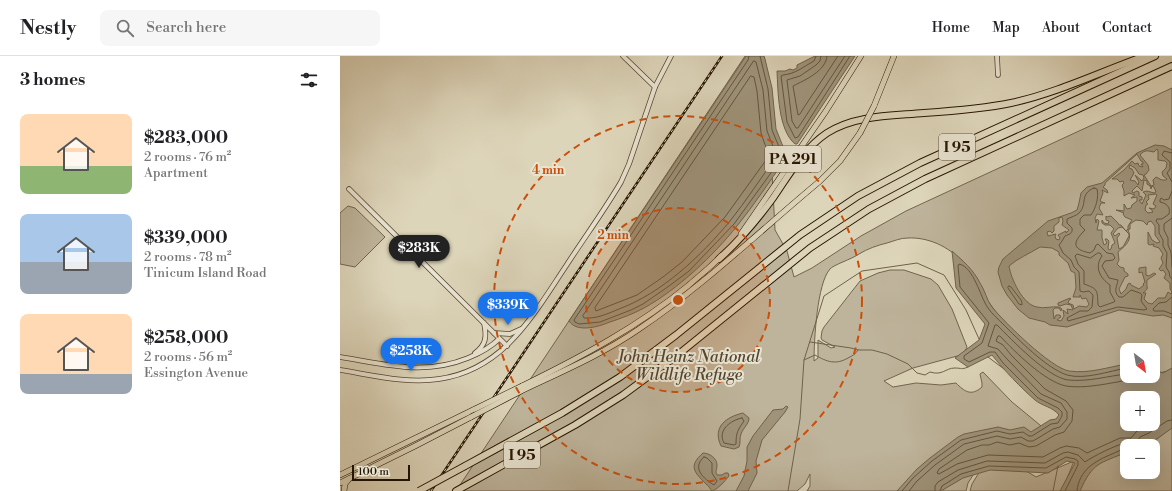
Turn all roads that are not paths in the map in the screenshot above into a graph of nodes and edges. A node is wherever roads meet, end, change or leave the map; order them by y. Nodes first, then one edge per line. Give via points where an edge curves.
1 (623, 56) edge
2 (671, 56) edge
3 (861, 56) edge
4 (892, 56) edge
5 (997, 56) edge
6 (1145, 56) edge
7 (1155, 56) edge
8 (1172, 66) edge
9 (998, 75) dead end
10 (655, 87) junction
11 (350, 189) dead end
12 (718, 259) junction
13 (484, 323) junction
14 (524, 328) junction
15 (494, 333) junction
16 (500, 339) junction
17 (507, 346) junction
18 (340, 357) edge
19 (469, 357) junction
20 (340, 370) edge
21 (347, 471) junction
22 (340, 472) edge
23 (340, 475) edge
24 (350, 478) junction
25 (340, 483) edge
26 (344, 491) edge
27 (418, 491) edge
28 (456, 491) edge

1 - 10 street
2 - 10 street
3 - 12 main road, PA 291 via 756,214
4 - 24 main road, PA 291, bridge via 874,106 845,155 825,176 670,307 598,354
5 - 9 street
6 - 12 highway via 1054,91 1012,102 971,109 876,117 842,125 823,136 808,150 755,221 734,246
7 - 27 highway, I 95, bridge via 882,182 828,215 665,344 609,384 550,420
8 - 28 highway, I 95 via 900,192 845,224 623,395 576,425
10 - 14 street via 621,182
11 - 13 street
12 - 21 main road, PA 291, bridge via 643,320 601,346
13 - 15 street
13 - 19 street via 485,343
14 - 15 street via 510,334
14 - 17 street
15 - 16 street
16 - 17 street
16 - 19 street via 480,353
17 - 20 street via 474,368 435,380 412,380
18 - 19 street via 420,368 443,366
21 - 22 main road
21 - 23 main road, PA 291
24 - 25 main road
24 - 26 main road via 345,484

